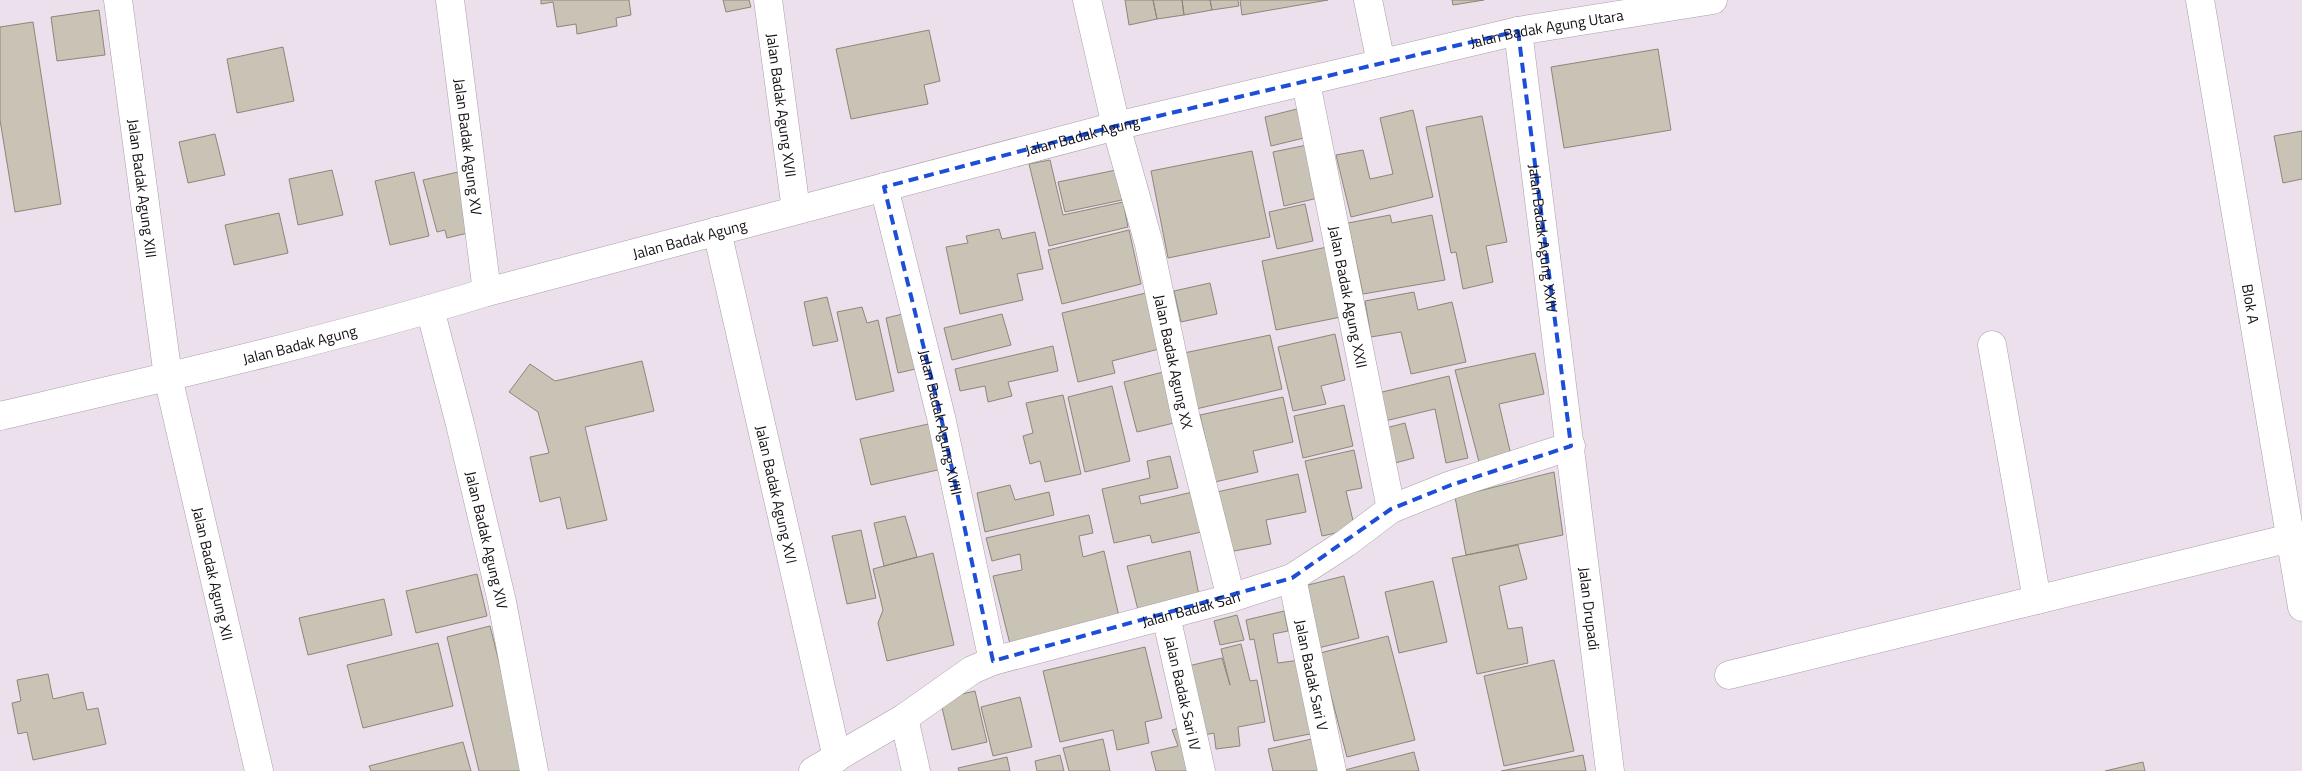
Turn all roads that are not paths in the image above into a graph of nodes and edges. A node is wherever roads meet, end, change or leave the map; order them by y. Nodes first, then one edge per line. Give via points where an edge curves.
1 (118, 0) edge
2 (450, 0) edge
3 (768, 0) edge
4 (1086, 0) edge
5 (1368, 0) edge
6 (1713, 0) edge
7 (2200, 0) edge
8 (1518, 31) junction
9 (1381, 63) junction
10 (1306, 83) junction
11 (1116, 126) junction
12 (884, 186) junction
13 (796, 210) junction
14 (717, 231) junction
15 (487, 292) junction
16 (430, 309) junction
17 (1992, 345) dead end
18 (168, 377) junction
19 (0, 416) edge
20 (1571, 446) junction
21 (1391, 509) junction
22 (2290, 538) junction
23 (1292, 578) junction
24 (1231, 598) junction
25 (2037, 600) junction
26 (2302, 607) edge
27 (1166, 616) junction
28 (993, 661) junction
29 (1729, 675) dead end
30 (904, 718) junction
31 (837, 758) junction
32 (259, 771) edge
33 (534, 771) edge
34 (813, 771) edge
35 (916, 771) edge
36 (1201, 771) edge
37 (1332, 771) edge
38 (1610, 771) edge

1 - 18 street, Jalan Badak Agung XIII
2 - 15 street, Jalan Badak Agung XV
3 - 13 street, Jalan Badak Agung XVII
4 - 11 street, Jalan Badak Agung XX
5 - 9 street
6 - 8 street, Jalan Badak Agung Utara
7 - 22 street, Blok A
8 - 9 street, Jalan Badak Agung Utara
8 - 20 street, Jalan Badak Agung XXIV
9 - 10 street, Jalan Badak Agung
10 - 11 street, Jalan Badak Agung
10 - 21 street, Jalan Badak Agung XXII
11 - 12 street, Jalan Badak Agung
11 - 24 street, Jalan Badak Agung XX via 1149,244 1186,419
12 - 13 street, Jalan Badak Agung
12 - 28 street, Jalan Badak Agung XVIII via 939,409
13 - 14 street, Jalan Badak Agung
14 - 15 street, Jalan Badak Agung
14 - 31 street, Jalan Badak Agung XVI
15 - 16 street, Jalan Badak Agung
16 - 18 street, Jalan Badak Agung
16 - 33 street, Jalan Badak Agung XIV via 502,602
17 - 25 street
18 - 19 street, Jalan Badak Agung
18 - 32 street, Jalan Badak Agung XII
20 - 21 street, Jalan Badak Sari via 1451,485
20 - 38 street, Jalan Drupadi
21 - 23 street, Jalan Badak Sari
22 - 25 street
22 - 26 street, Blok A
23 - 24 street, Jalan Badak Sari
23 - 37 street, Jalan Badak Sari V
24 - 27 street, Jalan Badak Sari
25 - 29 street
27 - 28 street, Jalan Badak Sari
27 - 36 street, Jalan Badak Sari IV
28 - 30 street, Jalan Badak Sari via 972,670
30 - 31 street, Jalan Badak Sari
30 - 35 street
31 - 34 street, Jalan Badak Sari

